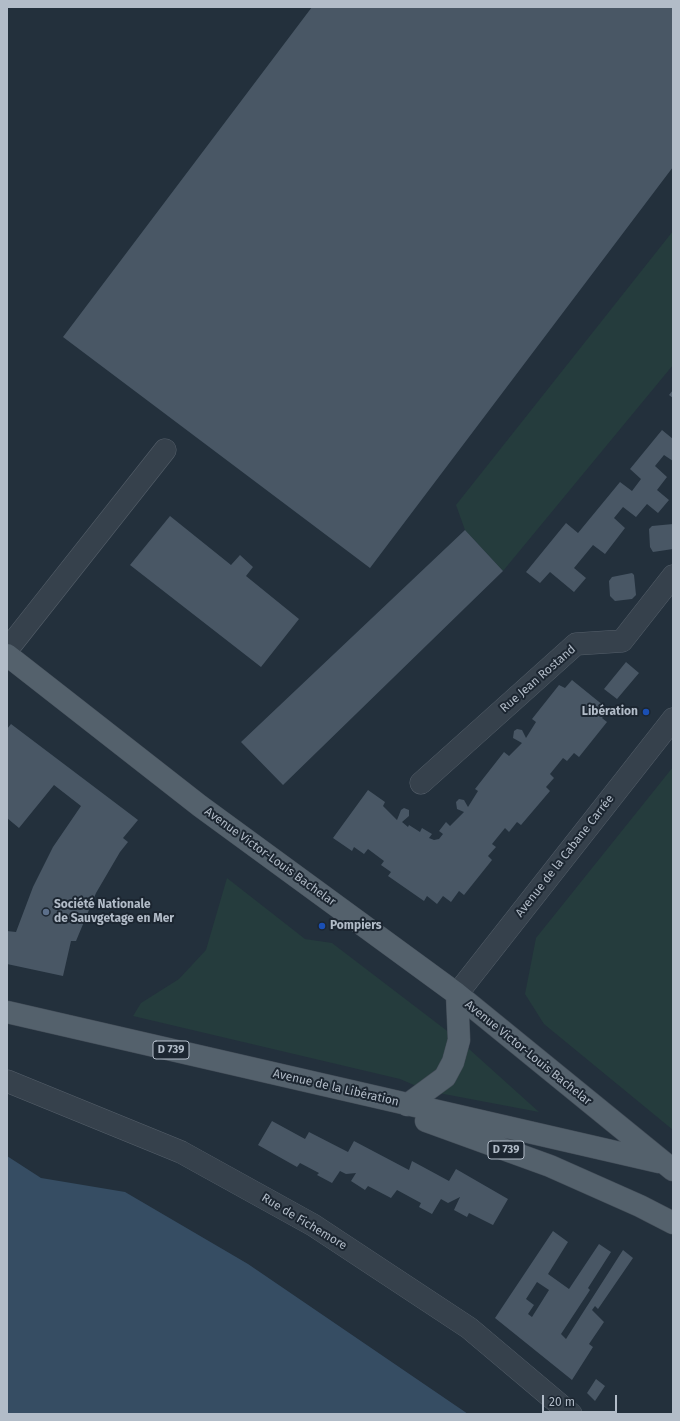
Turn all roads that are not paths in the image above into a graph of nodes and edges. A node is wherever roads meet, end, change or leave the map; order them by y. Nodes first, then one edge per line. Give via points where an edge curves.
1 (165, 450) dead end
2 (673, 576) edge
3 (7, 650) edge
4 (7, 655) edge
5 (673, 719) edge
6 (421, 783) dead end
7 (457, 994) junction
8 (7, 1012) edge
9 (7, 1081) edge
10 (335, 1088) junction
11 (407, 1105) junction
12 (670, 1167) edge
13 (673, 1223) edge
14 (571, 1414) edge

1 - 3 street
2 - 6 street, Rue Jean Rostand via 622,641 576,644
4 - 7 main road, Avenue Victor-Louis Bachelar via 200,806
5 - 7 street, Avenue de la Cabane Carrée
7 - 11 main road via 459,1040 453,1062 445,1077
7 - 12 main road, Avenue Victor-Louis Bachelar
8 - 10 main road, Avenue de la Libération / D 739
9 - 14 street, Rue de Fichemore via 181,1152 313,1225 470,1328
10 - 11 main road, Avenue de la Libération / D 739
10 - 13 main road, D 739 via 550,1166
11 - 12 main road, Avenue de la Libération / D 739

